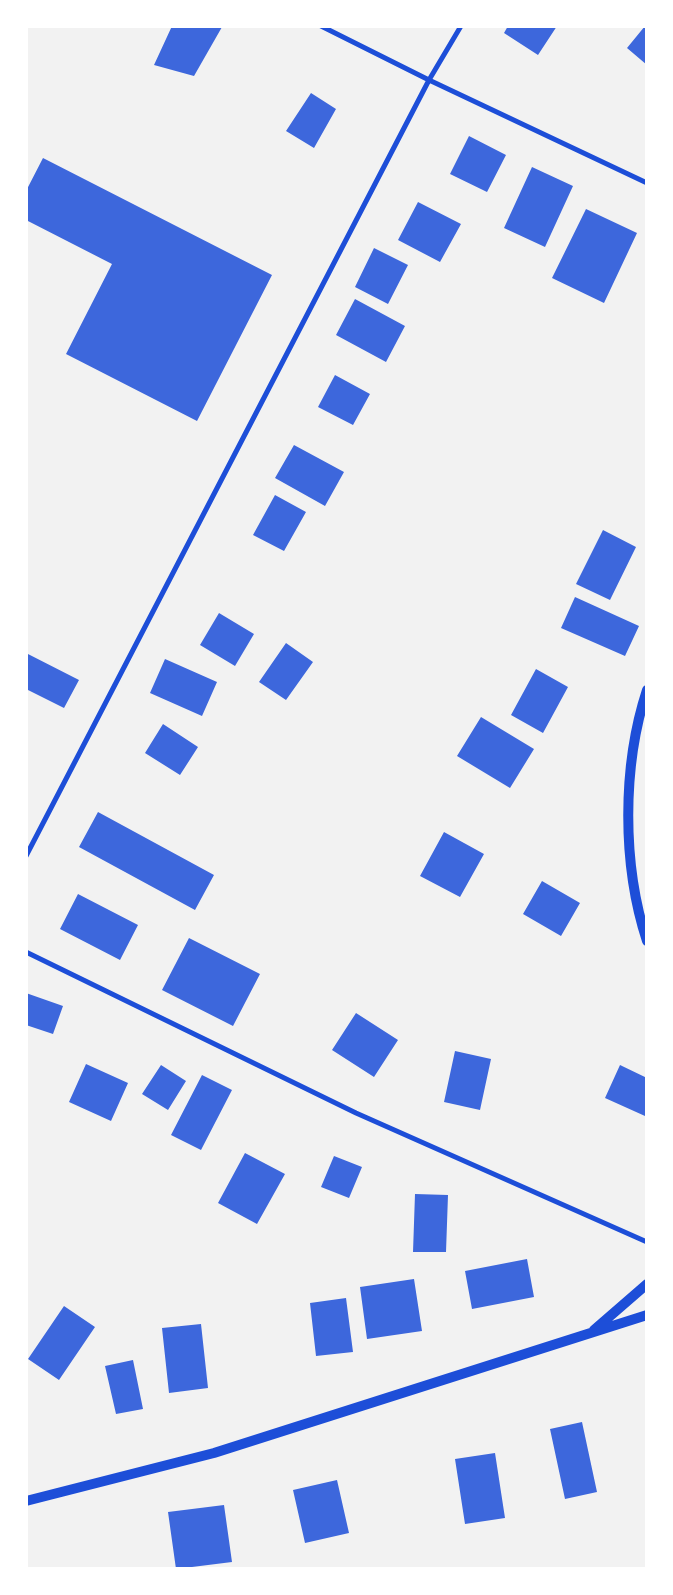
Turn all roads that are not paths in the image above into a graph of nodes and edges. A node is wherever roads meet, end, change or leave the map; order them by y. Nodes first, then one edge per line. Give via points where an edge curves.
1 (321, 26) edge
2 (461, 26) edge
3 (429, 80) junction
4 (647, 183) edge
5 (647, 690) edge
6 (26, 856) edge
7 (647, 941) edge
8 (26, 952) edge
9 (647, 1242) edge
10 (647, 1284) edge
11 (647, 1315) edge
12 (591, 1332) junction
13 (26, 1501) edge

1 - 3 street
2 - 3 street
3 - 4 street
3 - 6 street
5 - 7 main road via 633,748 629,824 630,869
8 - 9 street via 356,1113
10 - 12 main road
11 - 12 main road
12 - 13 main road via 214,1453

